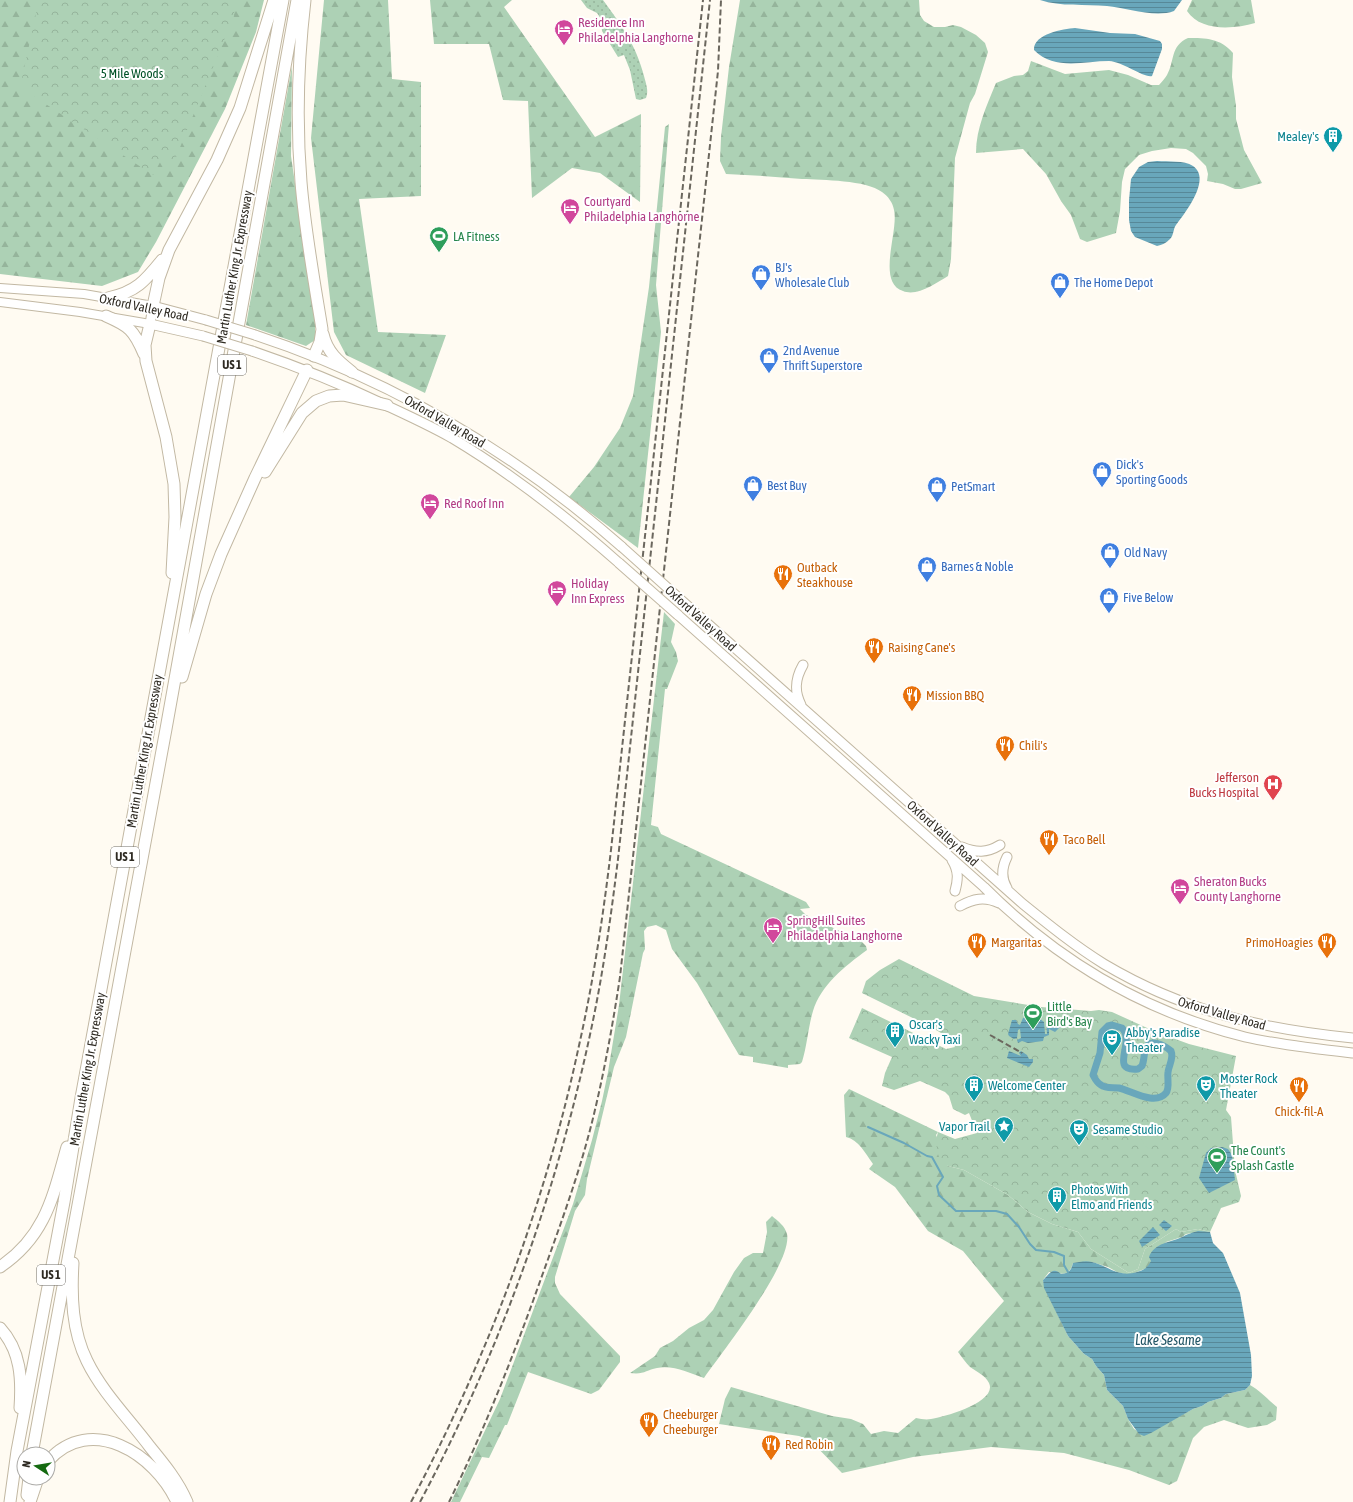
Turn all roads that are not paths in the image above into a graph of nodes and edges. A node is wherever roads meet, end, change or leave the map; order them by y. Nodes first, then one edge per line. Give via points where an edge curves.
1 (274, 0) edge
2 (283, 0) edge
3 (297, 0) edge
4 (305, 0) edge
5 (169, 250) junction
6 (0, 288) edge
7 (108, 298) junction
8 (0, 302) edge
9 (153, 306) junction
10 (106, 316) junction
11 (150, 324) junction
12 (322, 329) junction
13 (314, 356) junction
14 (146, 360) junction
15 (307, 370) junction
16 (352, 372) junction
17 (387, 406) junction
18 (241, 510) junction
19 (169, 615) junction
20 (802, 665) dead end
21 (803, 708) junction
22 (166, 729) junction
23 (956, 845) junction
24 (1000, 845) dead end
25 (950, 857) junction
26 (1007, 857) dead end
27 (955, 891) dead end
28 (1009, 891) junction
29 (1002, 905) junction
30 (960, 906) dead end
31 (1353, 1038) edge
32 (1353, 1053) edge
33 (81, 1098) junction
34 (79, 1208) junction
35 (0, 1268) edge
36 (0, 1328) edge
37 (17, 1446) edge
38 (18, 1446) edge
39 (33, 1446) edge
40 (56, 1454) edge
41 (16, 1458) edge
42 (28, 1486) edge
43 (35, 1486) edge
44 (10, 1502) edge
45 (26, 1502) edge
46 (30, 1502) edge
47 (177, 1502) edge
48 (187, 1502) edge

1 - 5 highway via 233,126 209,177
2 - 19 highway, Martin Luther King Jr. Expressway / US 1 via 185,540
3 - 22 highway, Martin Luther King Jr. Expressway / US 1
4 - 12 highway via 299,81 299,155 306,233
5 - 7 highway via 142,284 124,294
5 - 9 highway via 160,273
6 - 7 main road, Oxford Valley Road
7 - 9 main road, Oxford Valley Road
8 - 10 main road, Oxford Valley Road
9 - 11 main road
9 - 13 main road, Oxford Valley Road, bridge via 255,335
10 - 11 main road, Oxford Valley Road
10 - 14 highway via 132,331
11 - 14 highway via 145,345
11 - 15 main road, Oxford Valley Road, bridge via 203,336
12 - 13 highway
12 - 16 highway via 328,351
13 - 15 main road
13 - 16 main road, Oxford Valley Road
14 - 19 highway via 166,437 174,484 175,532
15 - 17 main road, Oxford Valley Road
15 - 18 highway
16 - 21 main road, Oxford Valley Road, bridge via 438,414 561,496
17 - 18 highway via 343,395 322,398 310,404 299,417
17 - 25 main road, Oxford Valley Road, bridge via 432,427 493,464 553,507
18 - 22 highway via 208,588
19 - 33 highway, Martin Luther King Jr. Expressway / US 1
20 - 21 main road via 796,686 798,699
21 - 23 main road, Oxford Valley Road
22 - 34 highway, Martin Luther King Jr. Expressway / US 1
23 - 24 main road via 982,852
23 - 28 main road, Oxford Valley Road
25 - 27 main road via 958,873
25 - 29 main road, Oxford Valley Road
26 - 28 main road via 1003,875
28 - 31 main road, Oxford Valley Road via 1056,931 1092,956 1163,994 1213,1013 1249,1023
29 - 30 main road via 992,900 980,899 970,900
29 - 32 main road, Oxford Valley Road via 1078,965 1157,1008 1208,1027 1246,1037
33 - 35 highway via 43,1219 24,1248
33 - 38 highway, Martin Luther King Jr. Expressway / US 1
34 - 39 highway, Martin Luther King Jr. Expressway / US 1
34 - 48 highway via 72,1294 75,1325 83,1352 99,1381 173,1476
36 - 37 highway via 15,1350 21,1374
40 - 47 highway via 64,1447 77,1442 96,1439 110,1442 127,1449 152,1467
41 - 44 highway, Martin Luther King Jr. Expressway / US 1
42 - 45 highway
43 - 46 highway

